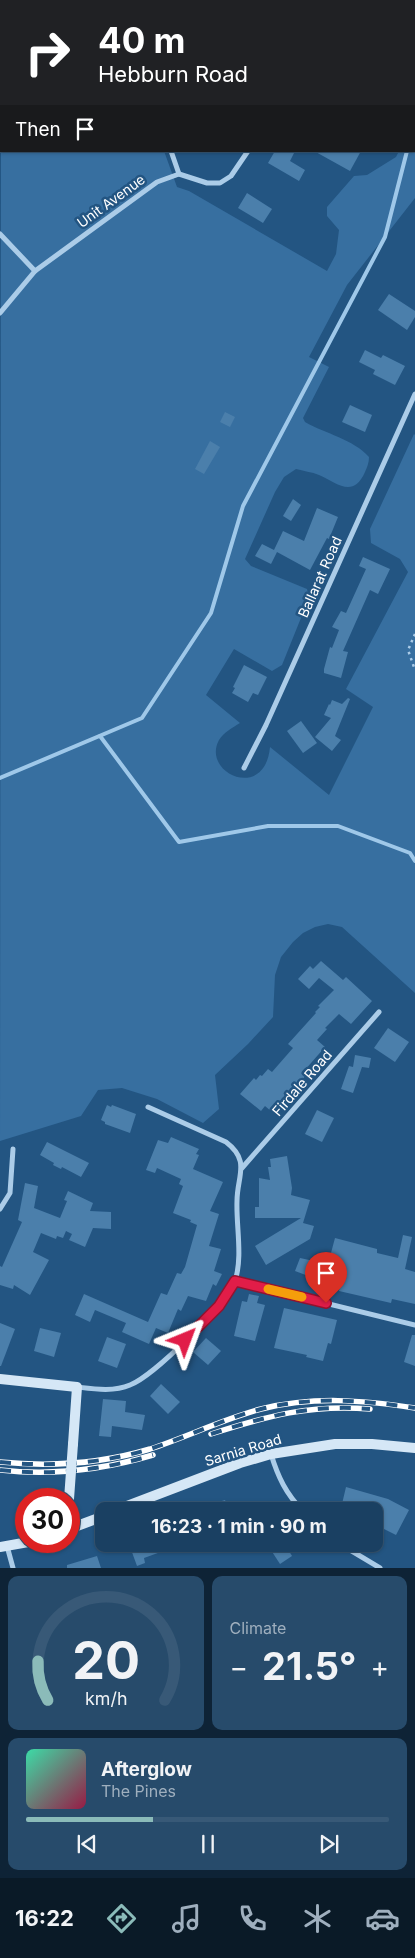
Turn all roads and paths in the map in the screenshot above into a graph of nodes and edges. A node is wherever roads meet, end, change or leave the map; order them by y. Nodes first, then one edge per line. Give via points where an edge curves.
1 (171, 152) edge
2 (247, 152) edge
3 (179, 174) junction
4 (0, 234) edge
5 (35, 271) junction
6 (0, 314) edge
7 (415, 394) edge
8 (415, 634) edge
9 (415, 670) edge
10 (244, 768) dead end
11 (379, 1012) dead end
12 (148, 1107) dead end
13 (13, 1149) dead end
14 (242, 1168) junction
15 (0, 1209) edge
16 (235, 1281) junction
17 (415, 1325) edge
18 (0, 1379) edge
19 (77, 1387) junction
20 (415, 1448) edge
21 (271, 1454) junction
22 (70, 1488) edge
23 (137, 1502) edge
24 (295, 1502) edge
25 (95, 1519) edge
26 (80, 1525) edge
27 (4, 1547) edge
28 (353, 1552) edge
29 (13, 1568) edge
30 (380, 1568) edge

1 - 3 street
2 - 3 street via 231,176 220,183 207,183
3 - 5 street, Unit Avenue via 157,182 135,196
4 - 5 street
5 - 6 street, Unit Avenue
7 - 10 street, Ballarat Road
8 - 9 path via 408,650
11 - 14 street, Firdale Road
12 - 14 street via 226,1142 235,1149
13 - 15 street via 10,1193
14 - 16 street via 237,1195
16 - 17 street
16 - 19 street via 219,1306 144,1378 130,1386
18 - 19 main road
19 - 22 main road, bridge
20 - 21 main road, Sarnia Road via 335,1444
21 - 23 main road, Sarnia Road via 240,1462
21 - 24 street via 278,1478
25 - 26 main road
27 - 29 street
28 - 30 street

